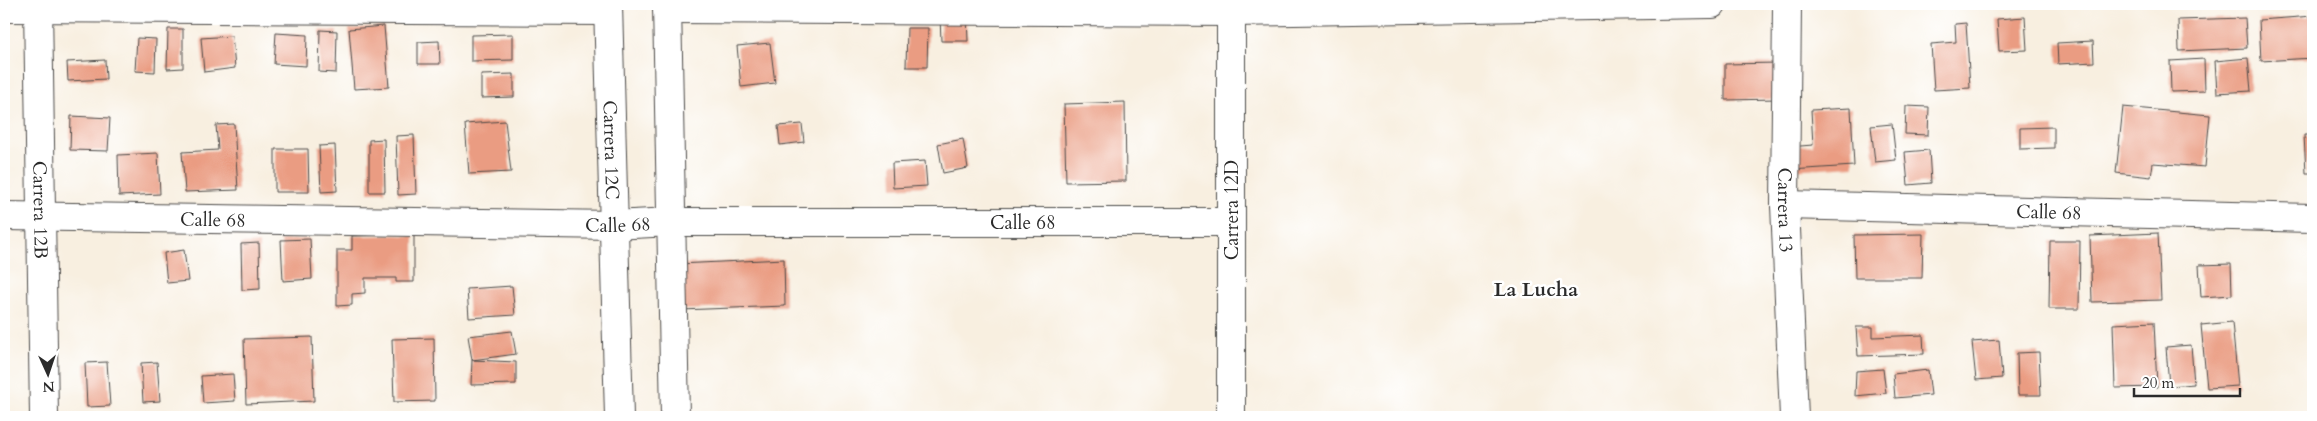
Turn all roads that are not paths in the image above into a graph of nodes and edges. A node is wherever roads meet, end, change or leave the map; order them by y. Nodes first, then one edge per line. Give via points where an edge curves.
1 (1712, 4) edge
2 (1787, 4) edge
3 (38, 6) edge
4 (667, 6) edge
5 (608, 7) edge
6 (4, 8) edge
7 (1232, 8) edge
8 (1784, 205) junction
9 (42, 215) junction
10 (4, 216) edge
11 (2313, 218) edge
12 (671, 222) junction
13 (1231, 222) junction
14 (614, 225) junction
15 (44, 417) edge
16 (619, 417) edge
17 (675, 417) edge
18 (1231, 417) edge
19 (1794, 417) edge

1 - 7 street
2 - 8 street, Carrera 13
3 - 5 street
3 - 6 street
3 - 9 street, Carrera 12B
4 - 7 street
4 - 12 street
5 - 14 street, Carrera 12C
7 - 13 street, Carrera 12D
8 - 11 street, Calle 68
8 - 19 street, Carrera 13
9 - 10 street, Calle 68
9 - 14 street, Calle 68
9 - 15 street, Carrera 12B
12 - 13 street, Calle 68
12 - 14 street, Calle 68
12 - 17 street
13 - 18 street, Carrera 12D
14 - 16 street, Carrera 12C

